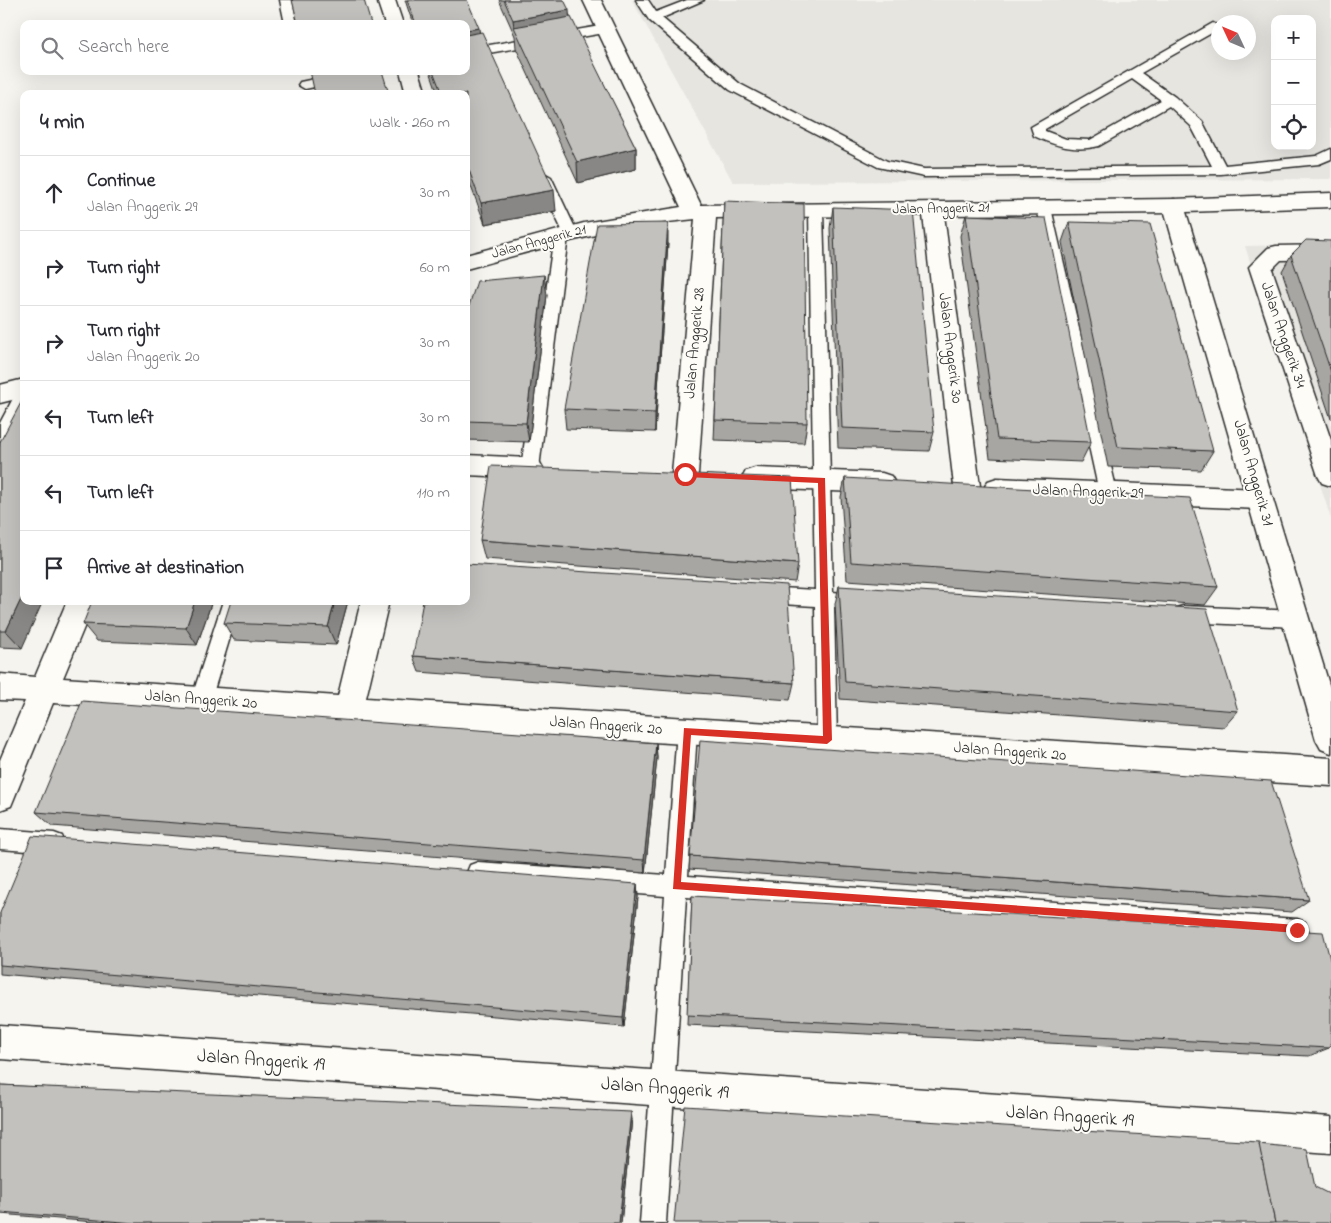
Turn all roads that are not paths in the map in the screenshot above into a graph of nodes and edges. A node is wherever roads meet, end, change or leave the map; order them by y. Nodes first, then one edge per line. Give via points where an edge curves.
1 (286, 0) edge
2 (386, 0) edge
3 (592, 0) edge
4 (642, 0) edge
5 (698, 0) edge
6 (653, 17) junction
7 (290, 20) edge
8 (393, 20) edge
9 (1211, 28) edge
10 (606, 29) junction
11 (479, 33) edge
12 (470, 53) edge
13 (487, 54) junction
14 (1132, 73) junction
15 (303, 75) edge
16 (357, 75) edge
17 (410, 75) edge
18 (306, 89) edge
19 (415, 90) edge
20 (1170, 100) junction
21 (1331, 153) edge
22 (537, 163) edge
23 (1221, 170) junction
24 (1331, 200) edge
25 (1174, 206) junction
26 (1044, 208) junction
27 (933, 209) junction
28 (816, 210) junction
29 (700, 212) junction
30 (565, 234) junction
31 (1331, 252) edge
32 (470, 258) edge
33 (20, 389) edge
34 (0, 394) edge
35 (20, 401) edge
36 (0, 439) edge
37 (470, 465) edge
38 (539, 468) joint
39 (685, 475) edge
40 (1331, 476) edge
41 (734, 477) edge
42 (822, 480) junction
43 (909, 484) edge
44 (958, 486) joint
45 (1108, 492) junction
46 (1260, 499) junction
47 (744, 593) edge
48 (824, 600) junction
49 (883, 602) edge
50 (79, 605) edge
51 (231, 605) edge
52 (374, 605) edge
53 (1168, 614) edge
54 (1295, 619) junction
55 (0, 687) edge
56 (45, 690) junction
57 (201, 700) junction
58 (348, 710) junction
59 (687, 731) junction
60 (827, 740) junction
61 (1331, 740) edge
62 (1331, 772) edge
63 (0, 796) edge
64 (0, 839) edge
65 (70, 844) edge
66 (458, 871) edge
67 (676, 886) junction
68 (1297, 930) edge
69 (0, 1042) edge
70 (662, 1089) junction
71 (1331, 1136) edge
72 (652, 1223) edge

1 - 7 lane
2 - 8 street
3 - 10 street
4 - 6 lane
5 - 6 lane
6 - 23 lane via 735,87 883,164 924,173
9 - 14 lane
10 - 13 lane
10 - 29 street
11 - 13 lane
12 - 13 lane
14 - 20 lane
14 - 20 lane via 1038,127 1039,133 1054,141 1084,146
15 - 18 lane
16 - 18 lane
17 - 19 street
20 - 23 lane via 1197,124
21 - 23 lane via 1319,160
22 - 30 lane
24 - 25 street, Jalan Anggerik 21
25 - 26 street, Jalan Anggerik 21
25 - 46 street, Jalan Anggerik 31
26 - 27 street, Jalan Anggerik 21
26 - 45 lane
27 - 28 street, Jalan Anggerik 21
27 - 44 street, Jalan Anggerik 30
28 - 29 street, Jalan Anggerik 21
28 - 42 lane
29 - 30 street, Jalan Anggerik 21 via 666,214
29 - 39 street, Jalan Anggerik 28
30 - 32 street, Jalan Anggerik 21
30 - 38 lane
31 - 40 street, Jalan Anggerik 34 via 1276,253 1260,267
33 - 34 street
35 - 36 lane
37 - 38 street
41 - 42 street
42 - 43 street
42 - 48 lane
44 - 45 street, Jalan Anggerik 29
45 - 46 street, Jalan Anggerik 29
46 - 54 street, Jalan Anggerik 31
47 - 48 lane
48 - 49 lane
48 - 60 lane
50 - 56 street
51 - 57 lane
52 - 58 street
53 - 54 lane
54 - 61 street, Jalan Anggerik 31
55 - 56 street, Jalan Anggerik 20
56 - 57 street, Jalan Anggerik 20
56 - 63 street
57 - 58 street, Jalan Anggerik 20
58 - 59 street, Jalan Anggerik 20
59 - 60 street, Jalan Anggerik 20
59 - 67 lane
60 - 62 street, Jalan Anggerik 20
64 - 65 lane
66 - 67 lane
67 - 68 lane
67 - 70 lane
69 - 70 street, Jalan Anggerik 19
70 - 71 street, Jalan Anggerik 19
70 - 72 lane

